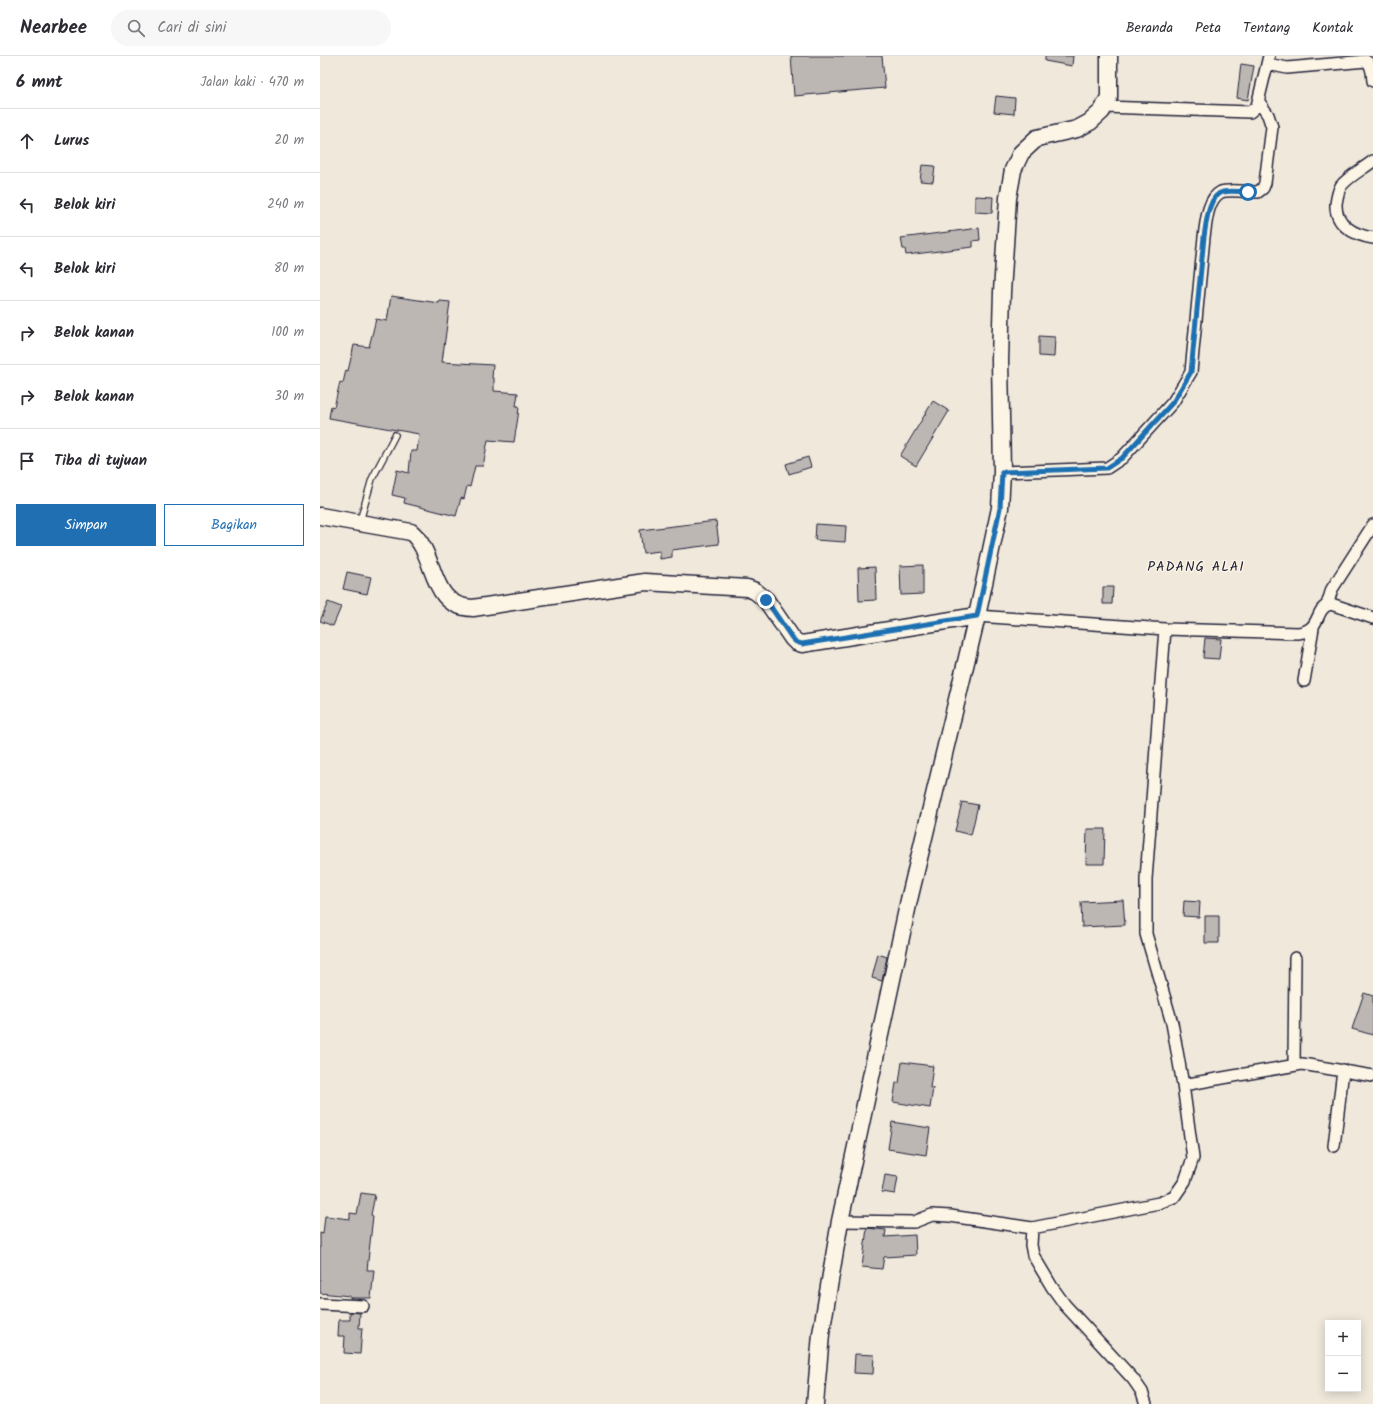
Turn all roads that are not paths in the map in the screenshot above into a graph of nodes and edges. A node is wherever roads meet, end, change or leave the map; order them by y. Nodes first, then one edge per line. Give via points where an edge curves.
1 (1109, 56) edge
2 (1268, 60) edge
3 (1373, 81) edge
4 (1259, 102) junction
5 (1104, 107) junction
6 (1373, 161) edge
7 (1373, 238) edge
8 (395, 435) dead end
9 (1002, 472) junction
10 (320, 516) edge
11 (360, 524) junction
12 (1373, 525) edge
13 (1327, 605) junction
14 (977, 616) junction
15 (1373, 618) edge
16 (1313, 628) junction
17 (1165, 629) junction
18 (1304, 681) dead end
19 (1295, 958) dead end
20 (1294, 1065) junction
21 (1343, 1070) junction
22 (1373, 1076) edge
23 (1183, 1085) junction
24 (1334, 1146) dead end
25 (840, 1221) junction
26 (1032, 1228) junction
27 (320, 1304) edge
28 (363, 1306) dead end
29 (814, 1404) edge
30 (1146, 1404) edge

1 - 5 street via 1109,97
2 - 3 street via 1288,68 1366,61 1371,64
2 - 4 street
4 - 5 street via 1255,110 1246,113
4 - 9 street via 1272,127 1265,183 1258,192 1222,192 1212,203 1206,225 1191,372 1173,402 1122,458 1107,468
5 - 9 street via 1090,122 1077,129 1037,138 1021,153 1013,170 1008,198 1002,292
6 - 7 street via 1342,184 1336,210 1338,218 1346,227
8 - 11 lane via 372,479
9 - 14 street via 1000,508
10 - 11 street
11 - 14 street via 411,532 419,542 445,597 454,605 464,608 645,582 747,588 766,600 792,638 802,644
12 - 13 street via 1332,589
13 - 15 street via 1331,604
13 - 16 street
14 - 17 street
14 - 25 street via 909,900
16 - 17 street via 1298,633
16 - 18 street
17 - 23 street via 1145,915 1146,934 1172,1023
19 - 20 street
20 - 21 street
20 - 23 street
21 - 22 street
21 - 24 street
23 - 26 street via 1193,1158 1185,1181 1174,1197 1141,1207
25 - 26 street via 914,1222 932,1216 950,1216
25 - 29 street via 821,1334
26 - 30 street via 1033,1256 1052,1287 1065,1305 1133,1380 1142,1392
27 - 28 street

